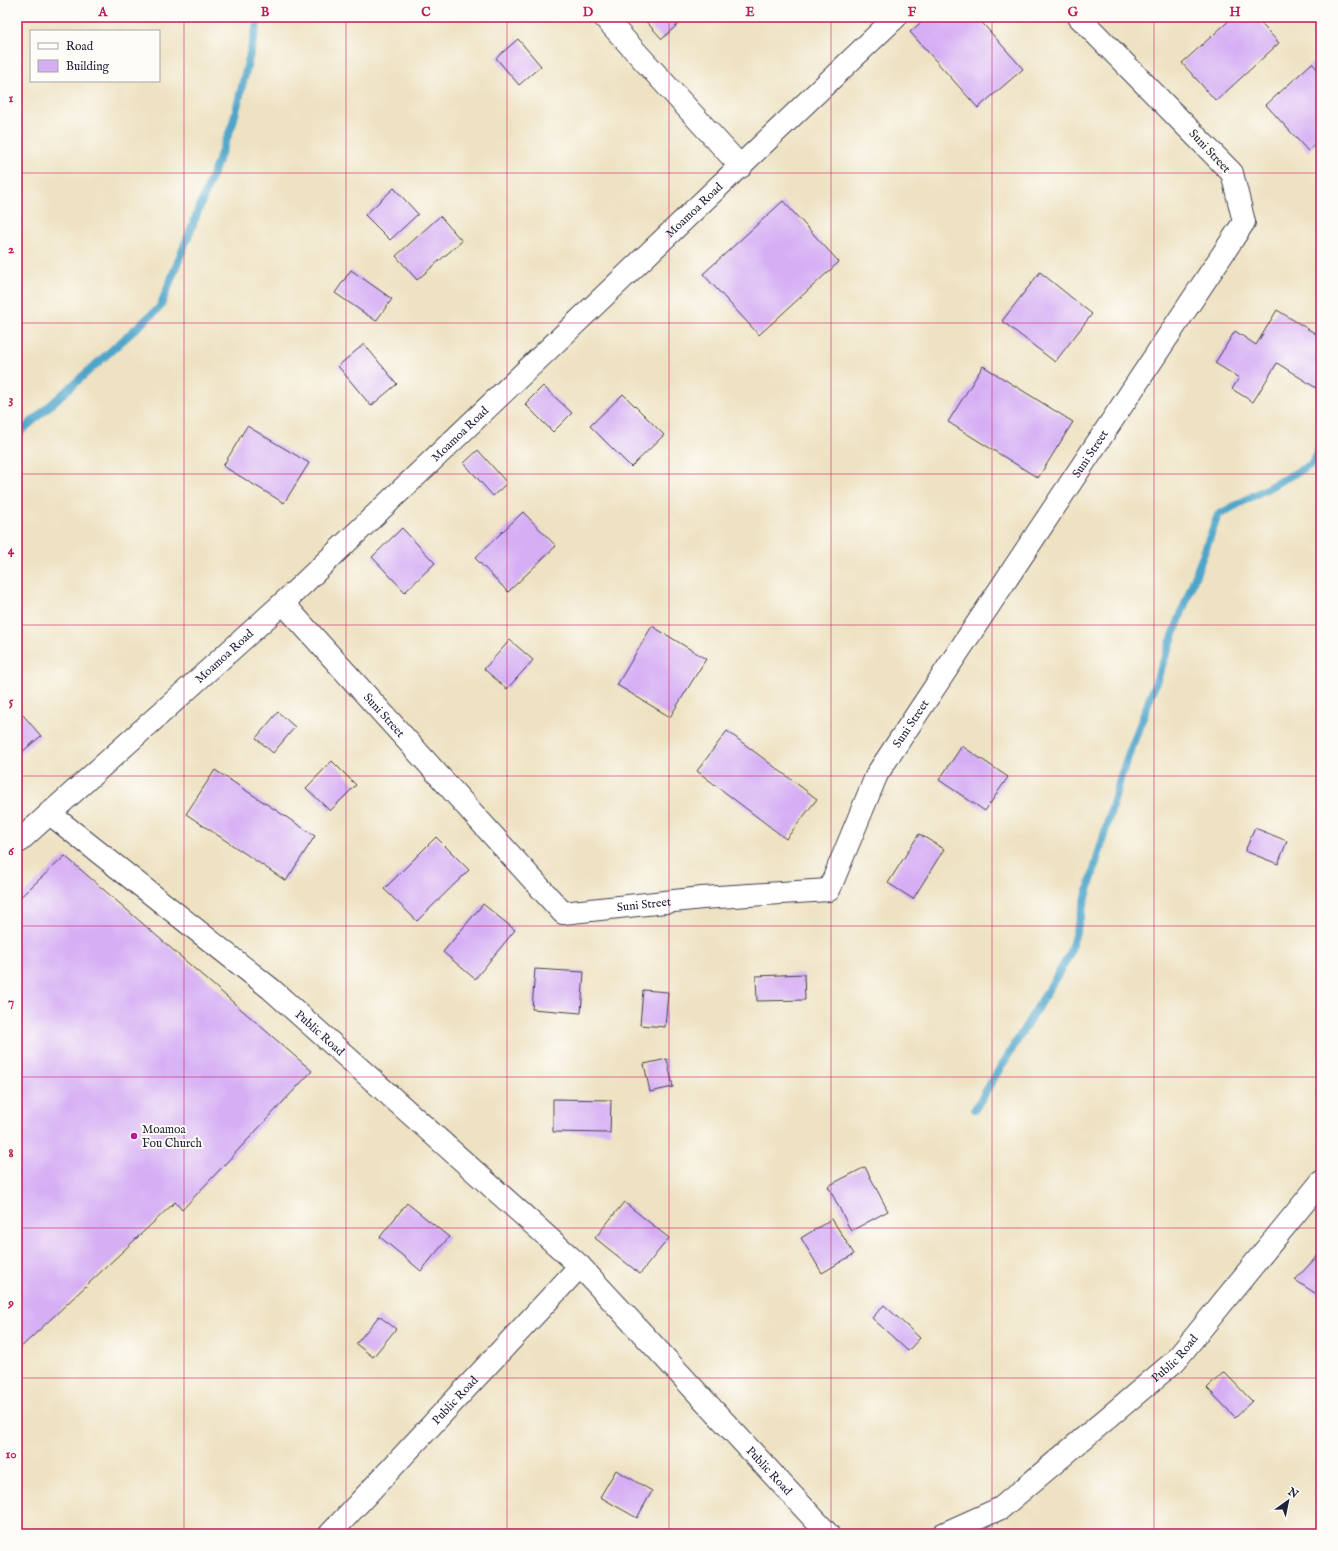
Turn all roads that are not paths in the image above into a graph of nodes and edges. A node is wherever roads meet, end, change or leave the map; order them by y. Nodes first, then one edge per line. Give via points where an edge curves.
1 (604, 17) edge
2 (896, 17) edge
3 (1079, 17) edge
4 (741, 167) junction
5 (283, 603) junction
6 (49, 813) junction
7 (17, 843) edge
8 (1321, 1182) edge
9 (580, 1266) junction
10 (330, 1534) edge
11 (828, 1534) edge
12 (943, 1534) edge

1 - 4 street
2 - 4 street, Moamoa Road
3 - 5 street, Suni Street via 1232,173 1244,222 877,774 829,890 702,898 563,913
4 - 5 street, Moamoa Road
5 - 6 street, Moamoa Road
6 - 7 street, Moamoa Road
6 - 9 street, Public Road via 271,989
8 - 12 street, Public Road via 1175,1361 1000,1508
9 - 10 street, Public Road
9 - 11 street, Public Road

